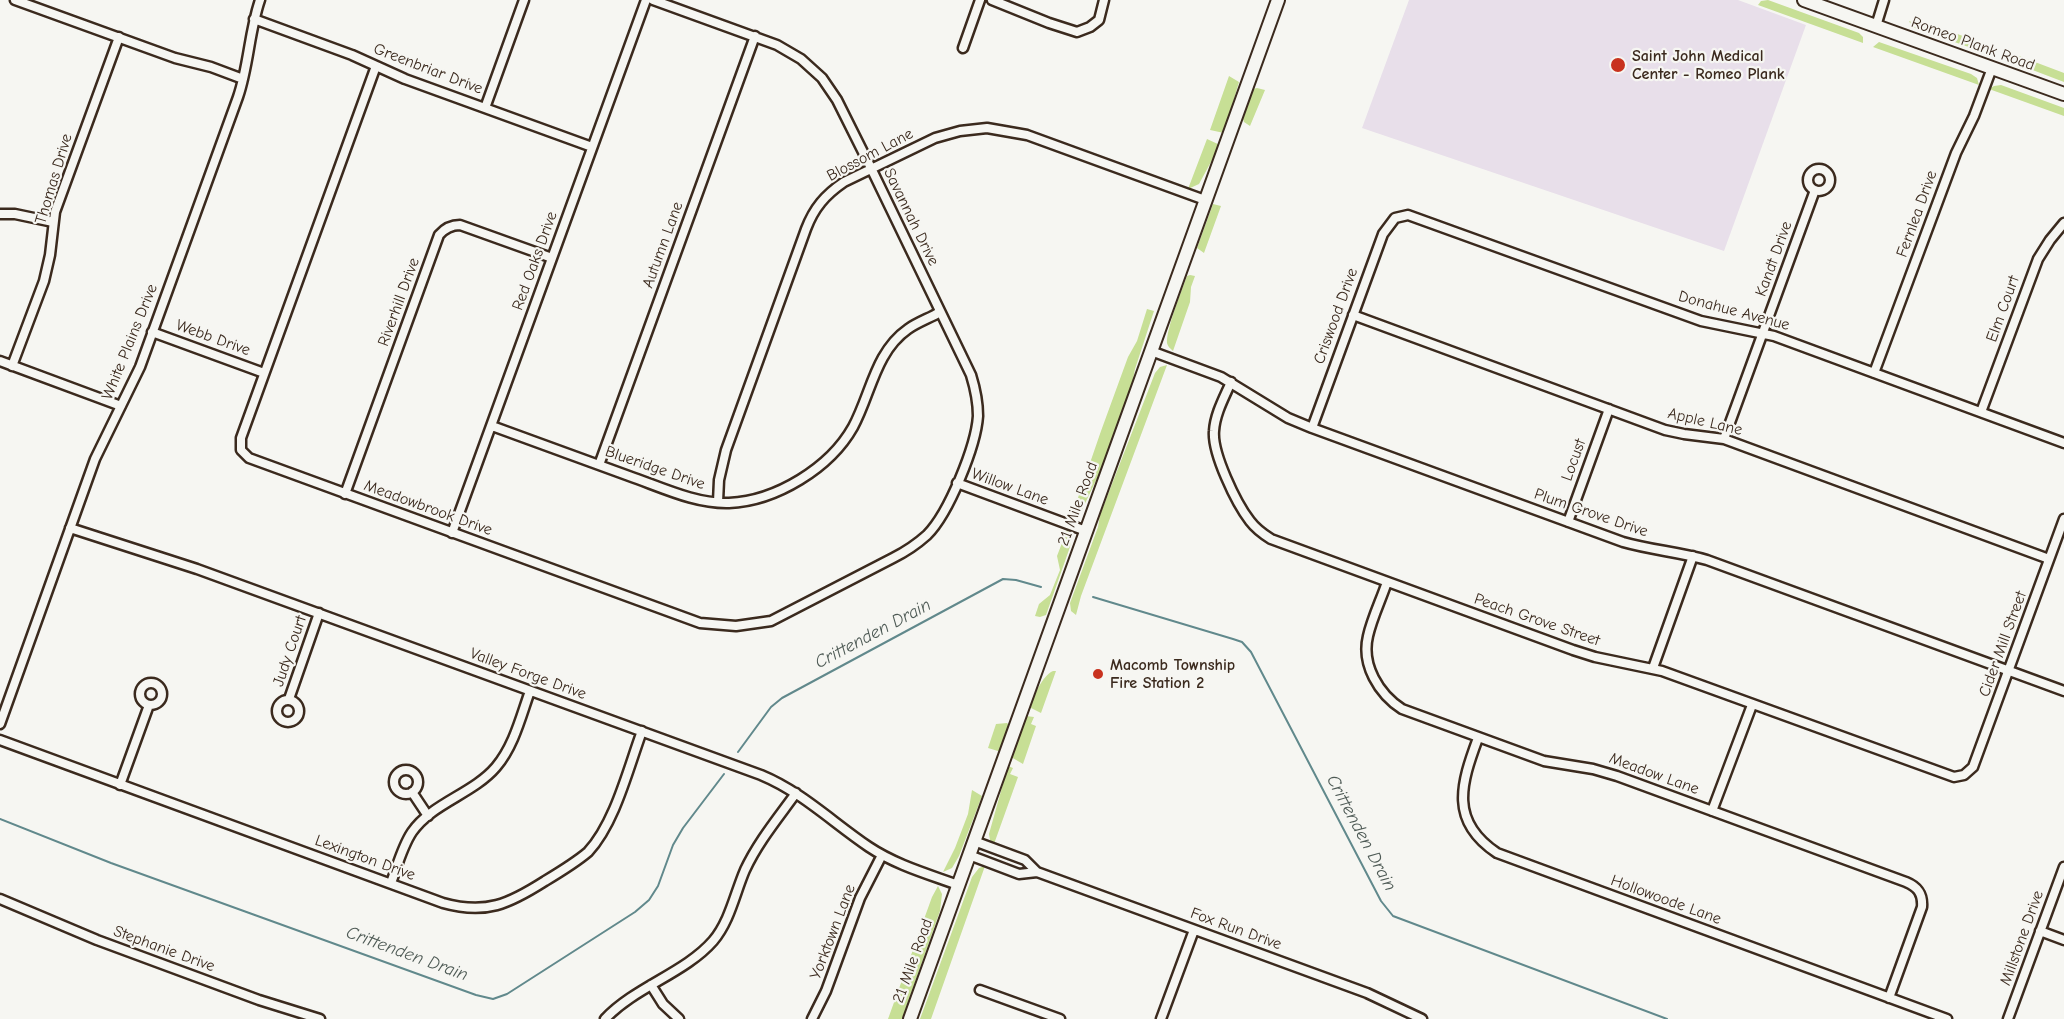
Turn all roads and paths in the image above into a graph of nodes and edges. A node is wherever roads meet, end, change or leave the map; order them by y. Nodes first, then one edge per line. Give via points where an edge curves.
1 (15, 0) edge
2 (260, 0) edge
3 (524, 0) edge
4 (646, 0) edge
5 (653, 0) edge
6 (980, 0) edge
7 (992, 0) edge
8 (1104, 0) edge
9 (1278, 0) edge
10 (1804, 0) edge
11 (1884, 0) edge
12 (254, 19) junction
13 (1876, 26) junction
14 (755, 36) junction
15 (119, 37) junction
16 (963, 48) dead end
17 (376, 66) junction
18 (1992, 68) junction
19 (243, 79) junction
20 (2064, 94) edge
21 (485, 108) junction
22 (592, 147) junction
23 (871, 168) junction
24 (1815, 190) dead end
25 (1205, 200) junction
26 (0, 214) edge
27 (1395, 218) joint
28 (53, 222) junction
29 (2064, 224) edge
30 (552, 258) junction
31 (940, 312) junction
32 (1353, 315) junction
33 (152, 332) junction
34 (1763, 333) junction
35 (1151, 351) junction
36 (0, 361) edge
37 (12, 366) junction
38 (264, 373) junction
39 (1874, 373) junction
40 (1231, 382) junction
41 (121, 406) junction
42 (1609, 409) junction
43 (1981, 412) junction
44 (492, 426) junction
45 (1312, 428) junction
46 (1724, 439) junction
47 (2064, 442) edge
48 (599, 465) junction
49 (957, 483) junction
50 (345, 494) junction
51 (718, 502) junction
52 (2064, 519) edge
53 (1568, 522) junction
54 (70, 528) junction
55 (1086, 531) junction
56 (452, 533) junction
57 (1693, 556) junction
58 (2049, 559) junction
59 (1387, 582) junction
60 (319, 614) junction
61 (1653, 668) junction
62 (2009, 671) junction
63 (530, 691) junction
64 (2064, 691) edge
65 (289, 699) dead end
66 (149, 705) dead end
67 (1752, 705) junction
68 (0, 724) edge
69 (642, 731) junction
70 (1478, 738) junction
71 (0, 740) edge
72 (1964, 775) joint
73 (120, 785) junction
74 (412, 792) dead end
75 (796, 793) junction
76 (1712, 811) junction
77 (428, 816) junction
78 (974, 841) junction
79 (882, 855) junction
80 (969, 855) junction
81 (2064, 867) edge
82 (1037, 872) junction
83 (391, 884) junction
84 (958, 885) junction
85 (0, 899) edge
86 (1194, 930) junction
87 (2040, 931) junction
88 (2064, 940) edge
89 (651, 985) junction
90 (980, 990) dead end
91 (1888, 998) junction
92 (320, 1019) edge
93 (605, 1019) edge
94 (679, 1019) edge
95 (812, 1019) edge
96 (910, 1019) edge
97 (1060, 1019) edge
98 (1161, 1019) edge
99 (1422, 1019) edge
100 (1947, 1019) edge
101 (2008, 1019) edge

1 - 15 street
2 - 12 street, White Plains Drive
3 - 21 street
4 - 22 street, Red Oaks Drive
5 - 14 street, Savannah Drive
6 - 16 street
7 - 8 street via 1077,32 1099,20
9 - 25 street, 21 Mile Road
10 - 13 street, Romeo Plank Road
11 - 13 street
12 - 17 street, Greenbriar Drive
12 - 19 street, White Plains Drive
13 - 18 street, Romeo Plank Road
14 - 23 street, Savannah Drive via 789,51 822,78
14 - 48 street, Autumn Lane
15 - 19 street
15 - 28 street, Thomas Drive
17 - 21 street, Greenbriar Drive
17 - 38 street, Meadowbrook Drive
18 - 20 street, Romeo Plank Road
18 - 39 street, Fernlea Drive
19 - 33 street, White Plains Drive
21 - 22 street, Greenbriar Drive
22 - 30 street, Red Oaks Drive
23 - 25 street, Blossom Lane via 947,134 1000,129 1027,135
23 - 31 street, Savannah Drive
23 - 51 street, Blossom Lane via 833,189 811,216 726,450
24 - 34 street, Kandt Drive
25 - 35 street, 21 Mile Road
26 - 28 street
27 - 32 street, Criswood Drive via 1383,234
27 - 34 street, Donahue Avenue via 1413,216 1701,321
28 - 37 street, Thomas Drive via 44,281
29 - 43 street, Elm Court via 2038,260
30 - 44 street, Red Oaks Drive
30 - 50 street, Riverhill Drive via 460,225 439,235
31 - 49 street, Savannah Drive via 971,375 977,404 975,432
31 - 51 street, Blueridge Drive via 908,329 890,345 851,430 832,454 789,484 762,496
32 - 42 street, Apple Lane
32 - 45 street, Criswood Drive
33 - 38 street, Webb Drive
33 - 41 street, White Plains Drive
34 - 39 street, Donahue Avenue
34 - 46 street, Kandt Drive
35 - 40 street, Plum Grove Drive
35 - 55 street, 21 Mile Road
36 - 37 street
37 - 41 street
38 - 50 street, Meadowbrook Drive via 240,438 241,450 249,458
39 - 43 street, Donahue Avenue
40 - 45 street, Plum Grove Drive via 1288,418
40 - 59 street, Peach Grove Street via 1215,421 1214,442 1248,519 1271,539
41 - 54 street, White Plains Drive via 101,446
42 - 46 street, Apple Lane via 1675,433
42 - 53 street, Locust
43 - 47 street, Donahue Avenue
44 - 48 street, Blueridge Drive
44 - 56 street, Red Oaks Drive
45 - 53 street, Plum Grove Drive
46 - 58 street, Apple Lane
48 - 51 street, Blueridge Drive via 681,495
49 - 55 street, Willow Lane
49 - 56 street, Meadowbrook Drive via 935,526 907,550 782,617 748,626 700,623
50 - 56 street, Meadowbrook Drive
52 - 58 street, Cider Mill Street
53 - 57 street, Plum Grove Drive via 1638,546
54 - 60 street, Valley Forge Drive
54 - 68 street, White Plains Drive
55 - 78 street, 21 Mile Road
57 - 61 street
57 - 62 street, Plum Grove Drive
58 - 62 street, Cider Mill Street
59 - 61 street, Peach Grove Street via 1585,655
59 - 70 street, Meadow Lane via 1366,645 1380,688 1402,709
60 - 63 street, Valley Forge Drive
60 - 65 street, Judy Court
61 - 67 street, Peach Grove Street
62 - 64 street, Plum Grove Drive
62 - 72 street, Cider Mill Street via 1973,766
63 - 69 street, Valley Forge Drive
63 - 77 street via 508,748 495,769
66 - 73 street
67 - 72 street, Peach Grove Street via 1950,776
67 - 76 street
69 - 75 street, Valley Forge Drive via 761,775
69 - 83 street, Lexington Drive via 597,843 527,893 491,908 468,909
70 - 76 street, Meadow Lane via 1553,764 1603,771
70 - 91 street, Hollowoode Lane via 1466,772 1462,801 1473,831 1497,853
71 - 73 street, Lexington Drive
73 - 83 street, Lexington Drive
74 - 77 street
75 - 79 street, Valley Forge Drive
75 - 89 street via 752,858 715,938 697,955
76 - 91 street, Meadow Lane via 1917,888 1922,907
77 - 83 street via 406,842
78 - 80 street, 21 Mile Road
78 - 82 street, Fox Run Drive via 1025,860
79 - 84 street, Valley Forge Drive
79 - 95 street, Yorktown Lane via 860,898
80 - 82 street, Fox Run Drive via 1019,874
80 - 84 street, 21 Mile Road
81 - 87 street, Millstone Drive
82 - 86 street, Fox Run Drive
84 - 96 street, 21 Mile Road
85 - 92 street, Stephanie Drive via 107,944
86 - 98 street
86 - 99 street, Fox Run Drive via 1366,993
87 - 88 street
87 - 101 street, Millstone Drive
89 - 93 street
89 - 94 street
90 - 97 street
91 - 100 street, Hollowoode Lane

